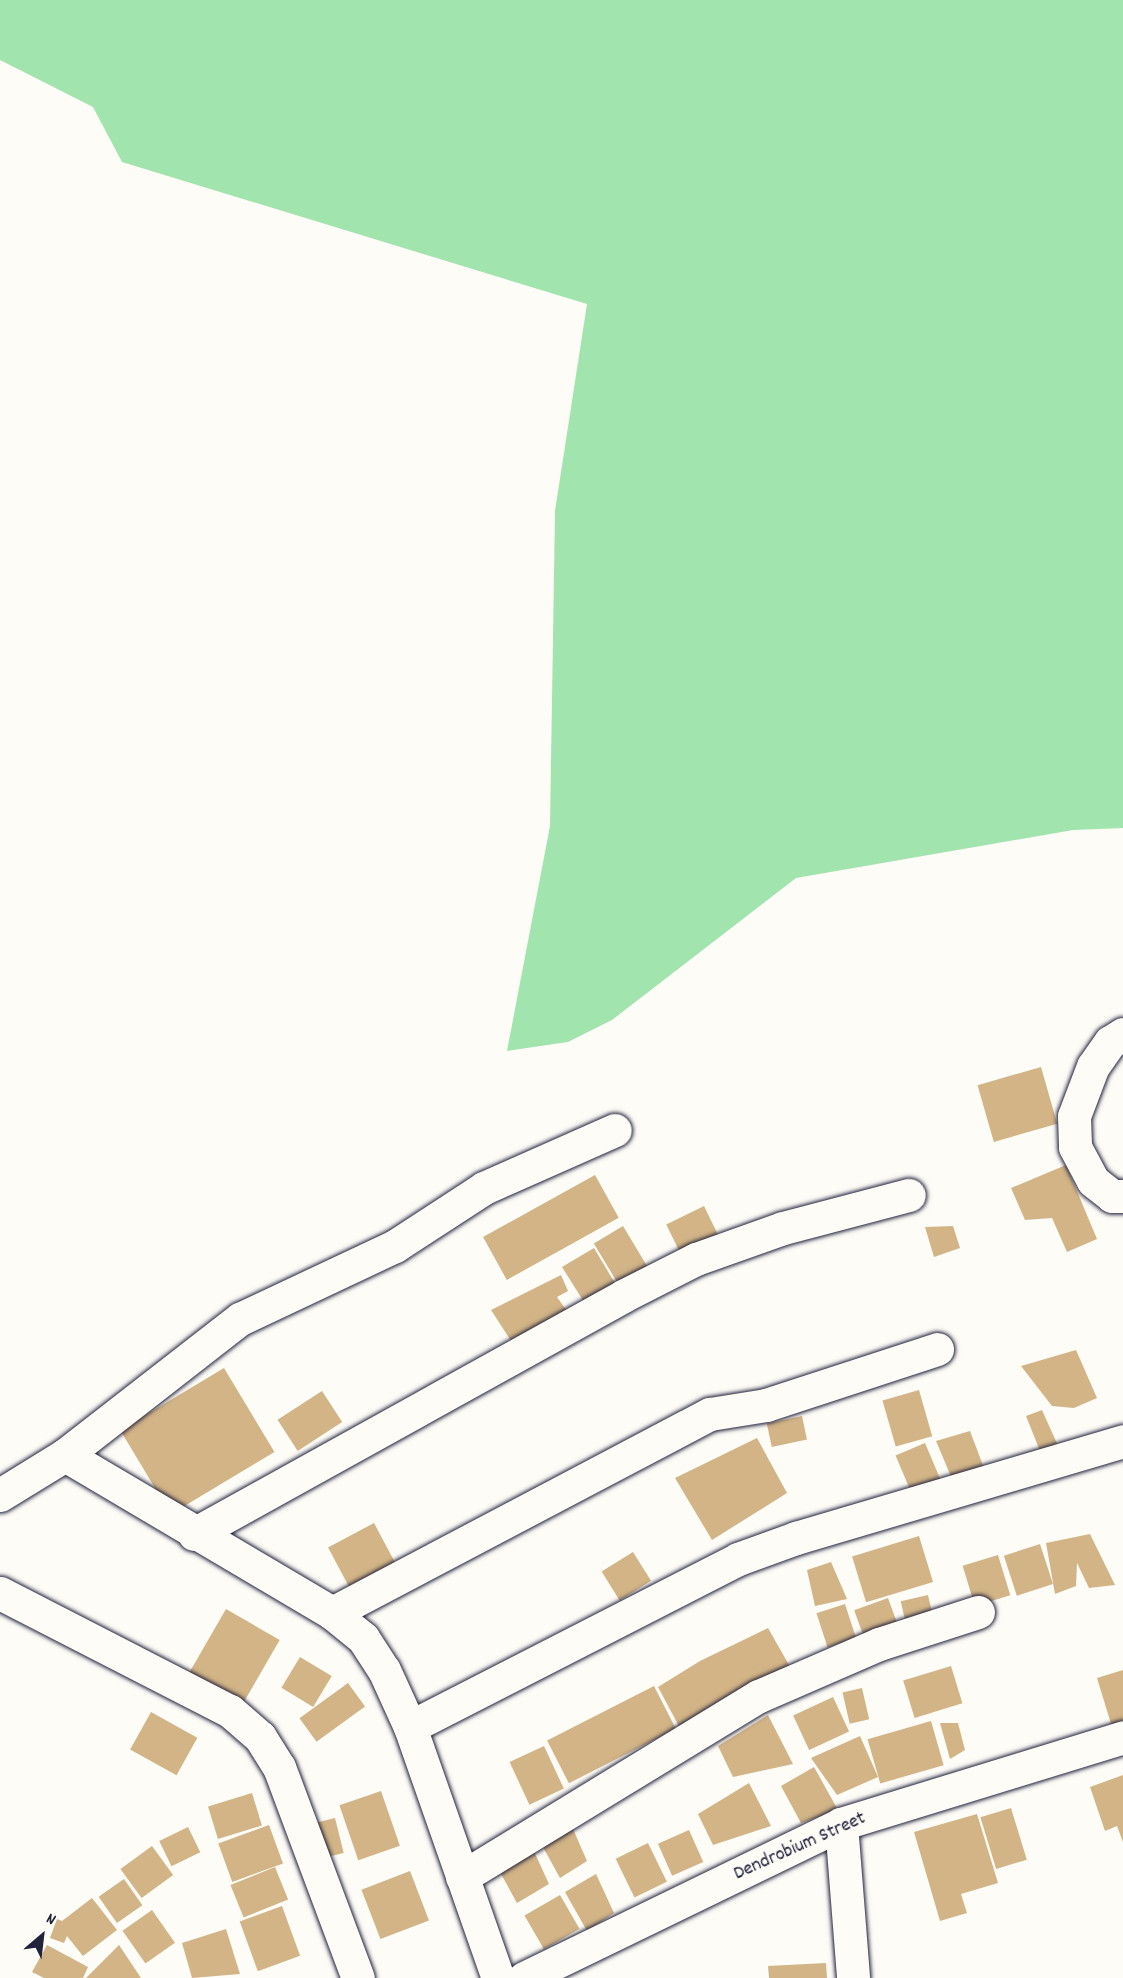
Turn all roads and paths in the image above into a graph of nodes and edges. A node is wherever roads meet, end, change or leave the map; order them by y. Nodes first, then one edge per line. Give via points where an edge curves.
1 (1123, 1034) edge
2 (615, 1130) dead end
3 (909, 1195) dead end
4 (1123, 1196) edge
5 (937, 1349) dead end
6 (1123, 1441) edge
7 (65, 1455) junction
8 (0, 1495) edge
9 (194, 1534) junction
10 (0, 1593) edge
11 (978, 1612) dead end
12 (332, 1613) junction
13 (410, 1727) junction
14 (1123, 1737) edge
15 (841, 1824) junction
16 (462, 1877) junction
17 (358, 1978) edge
18 (498, 1978) edge
19 (524, 1978) edge
20 (854, 1978) edge

1 - 4 street via 1110,1042 1093,1066 1074,1116 1075,1147 1093,1181 1112,1196
2 - 7 street via 484,1188 395,1246 240,1318
3 - 9 street via 783,1228 696,1259 622,1296
5 - 12 street via 766,1405 710,1413
6 - 13 street via 796,1538 738,1559
7 - 8 street
7 - 9 street
9 - 12 street
10 - 17 street via 230,1711 260,1737 279,1767
11 - 16 street via 879,1644 759,1696
12 - 13 street via 363,1638 384,1670
13 - 16 street
14 - 15 street, Dendrobium Street
15 - 19 street, Dendrobium Street
15 - 20 street
16 - 18 street

